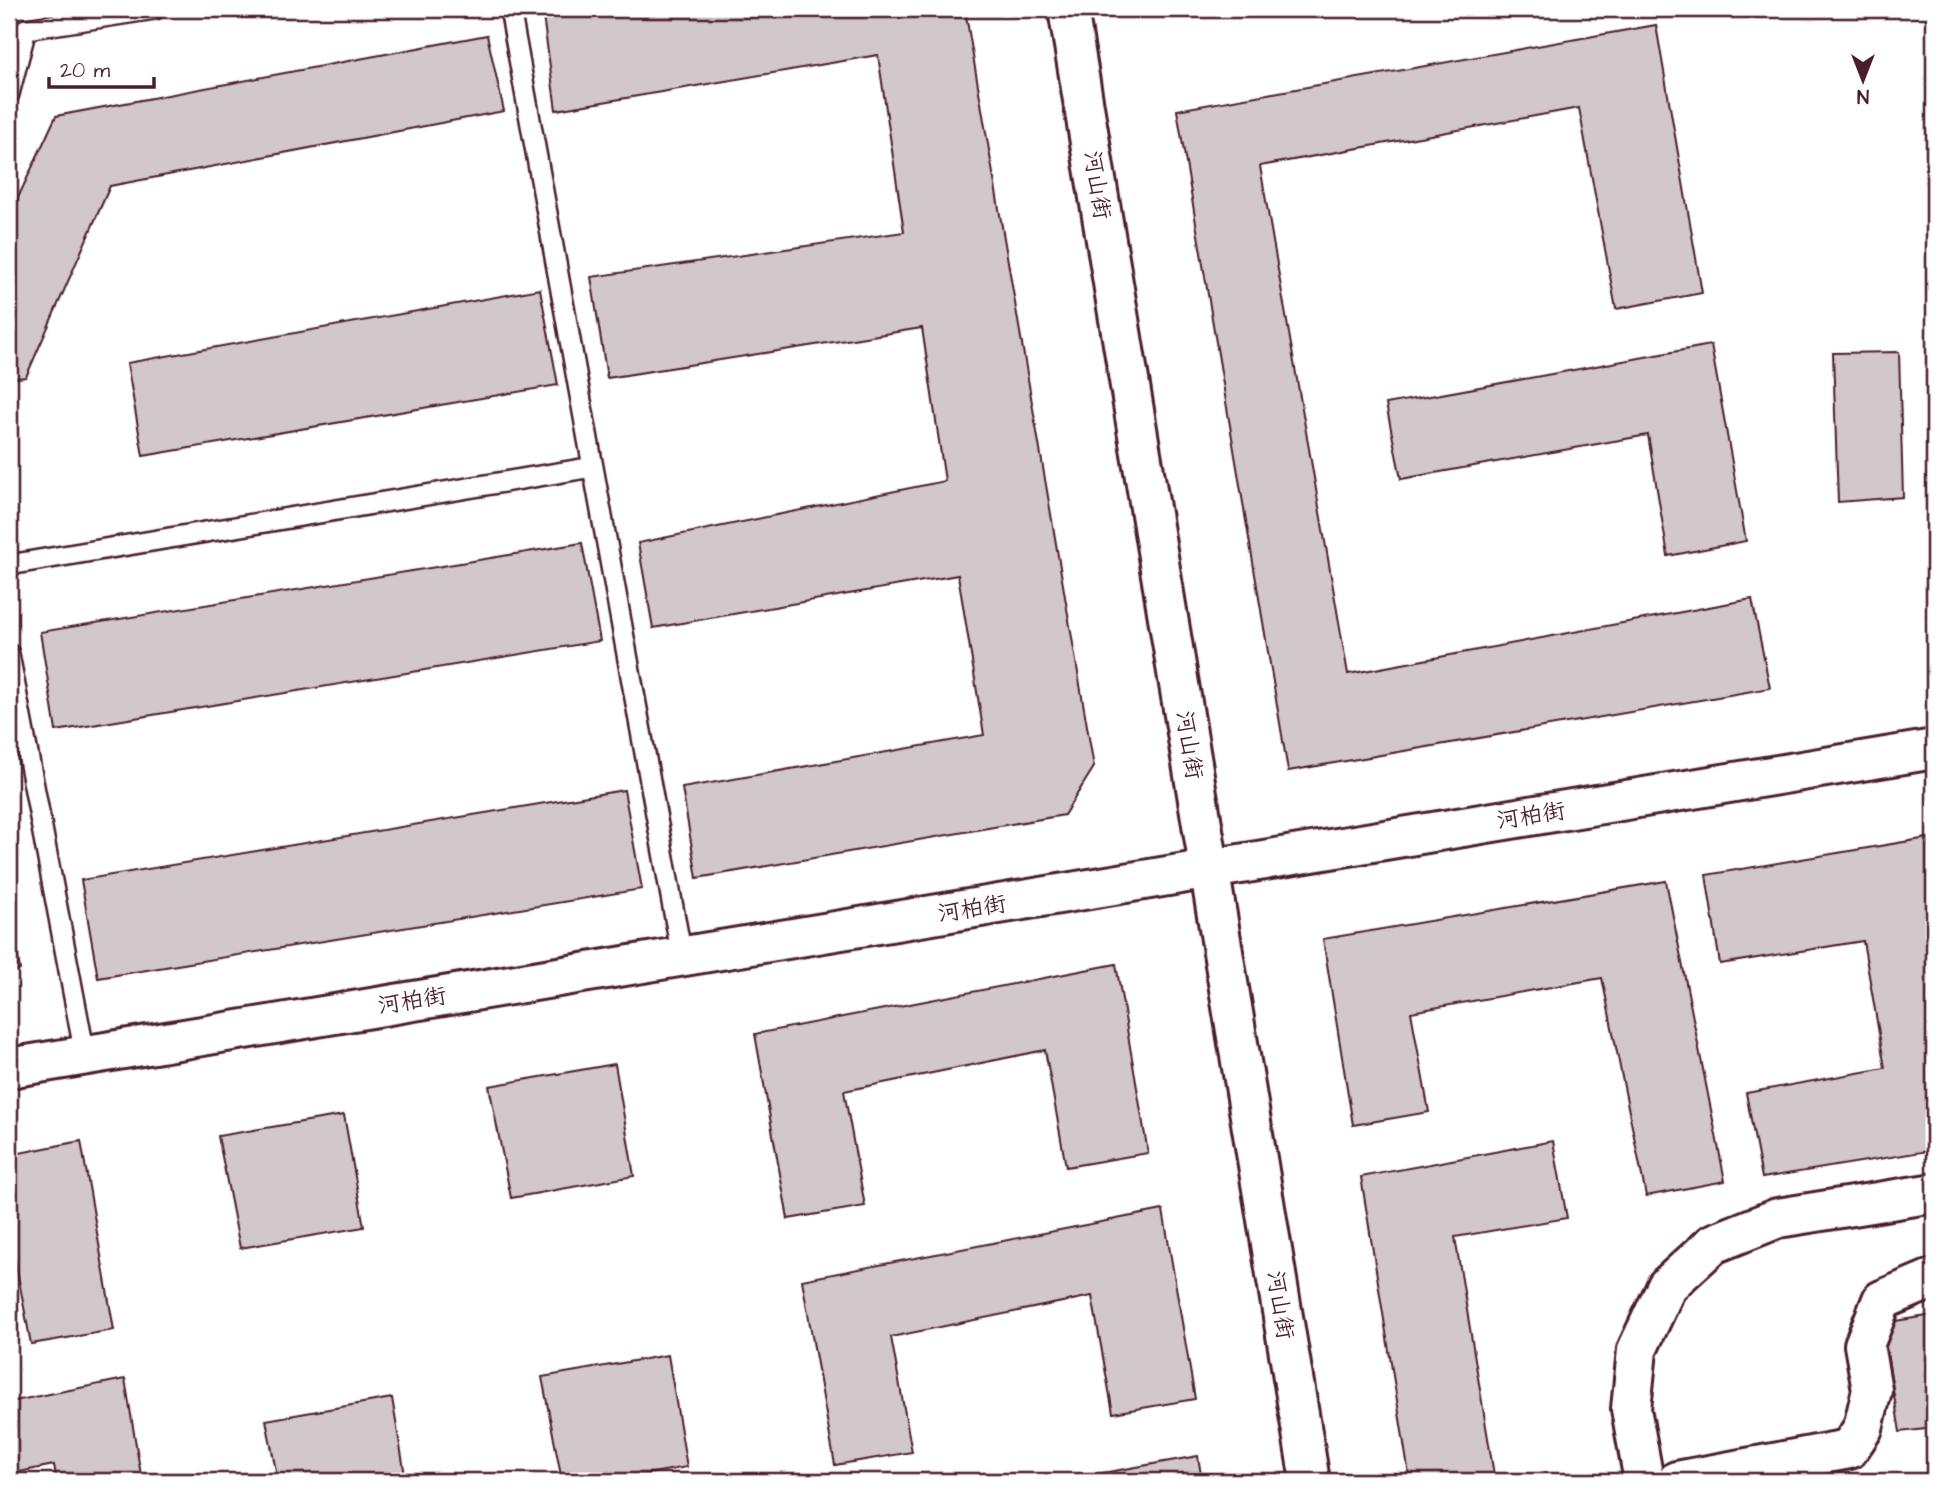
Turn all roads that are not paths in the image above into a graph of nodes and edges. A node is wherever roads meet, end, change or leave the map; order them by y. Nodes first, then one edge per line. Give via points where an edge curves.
1 (29, 9) edge
2 (155, 9) edge
3 (510, 9) edge
4 (1068, 9) edge
5 (26, 29) junction
6 (9, 94) edge
7 (593, 467) junction
8 (9, 565) edge
9 (9, 654) edge
10 (1934, 750) edge
11 (1209, 869) junction
12 (682, 957) junction
13 (85, 1055) junction
14 (9, 1068) edge
15 (1934, 1193) edge
16 (1934, 1278) edge
17 (1310, 1481) edge
18 (1644, 1481) edge
19 (1677, 1481) edge

1 - 5 lane
2 - 5 lane
3 - 7 lane
4 - 11 street, 河山街
5 - 6 lane
7 - 8 lane
7 - 12 lane
9 - 13 lane
10 - 11 street, 河柏街
11 - 12 street, 河柏街
11 - 17 street, 河山街
12 - 13 street, 河柏街
13 - 14 street, 河柏街
15 - 18 street via 1778,1218 1713,1244 1667,1286 1637,1350 1631,1409
16 - 19 street via 1882,1300 1864,1345 1872,1391 1863,1428 1849,1449

